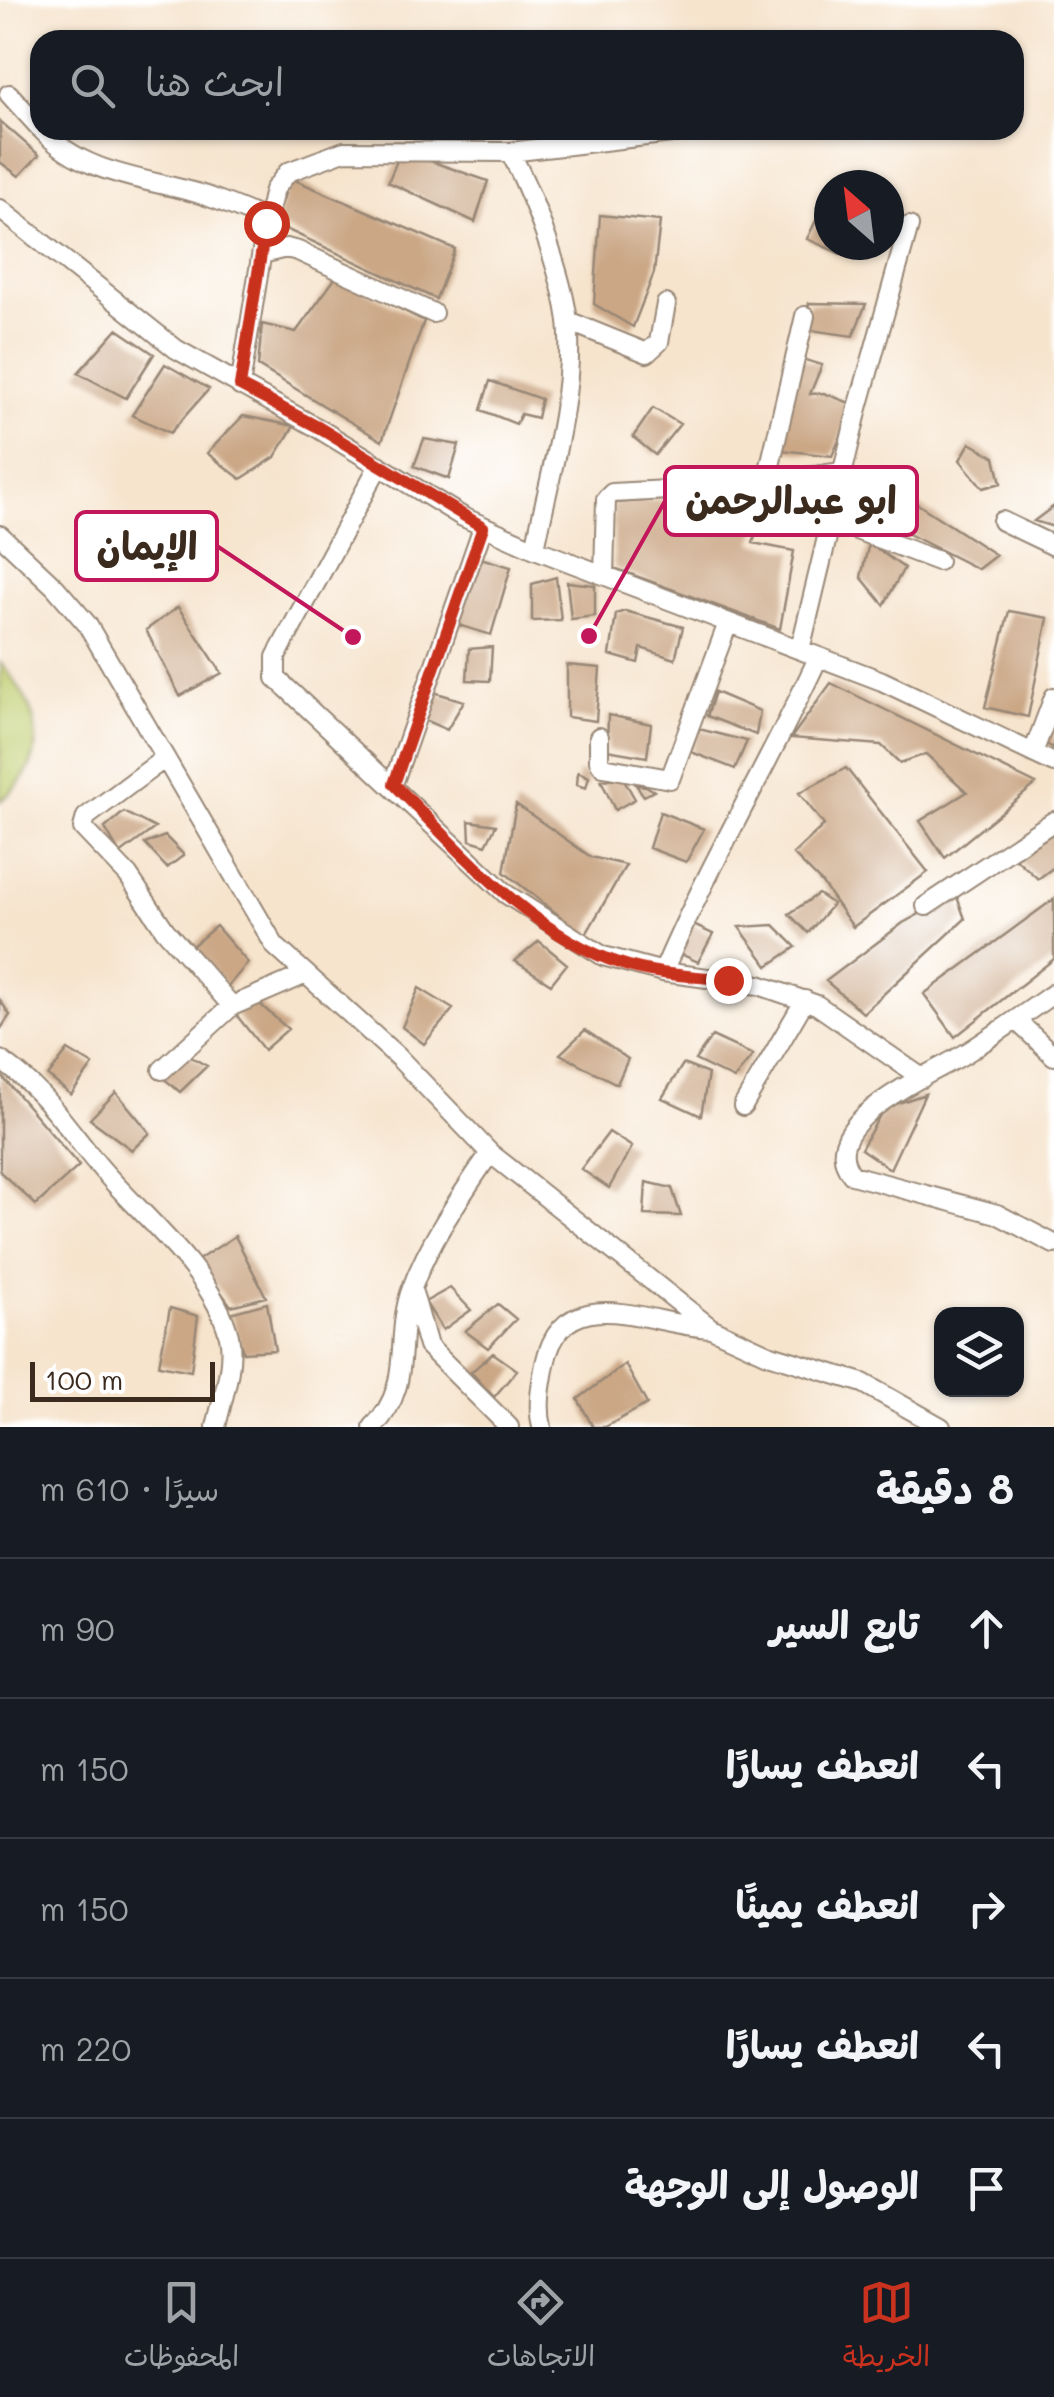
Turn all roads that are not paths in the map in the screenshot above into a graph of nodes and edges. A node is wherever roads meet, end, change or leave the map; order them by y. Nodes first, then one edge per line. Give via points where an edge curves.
1 (9, 94) dead end
2 (30, 117) edge
3 (56, 140) edge
4 (613, 140) edge
5 (510, 152) junction
6 (0, 209) edge
7 (267, 220) junction
8 (908, 226) dead end
9 (262, 254) junction
10 (666, 304) dead end
11 (433, 313) dead end
12 (804, 316) dead end
13 (568, 321) junction
14 (240, 386) junction
15 (379, 464) junction
16 (842, 472) junction
17 (766, 483) junction
18 (830, 520) junction
19 (1002, 520) dead end
20 (483, 527) junction
21 (0, 535) edge
22 (1054, 546) edge
23 (535, 549) junction
24 (938, 560) dead end
25 (604, 575) junction
26 (728, 622) junction
27 (800, 650) junction
28 (818, 658) junction
29 (1054, 696) edge
30 (598, 736) dead end
31 (1032, 752) junction
32 (165, 758) junction
33 (1054, 764) edge
34 (394, 784) junction
35 (1054, 821) edge
36 (926, 906) dead end
37 (662, 972) junction
38 (304, 975) junction
39 (1054, 993) edge
40 (805, 1000) junction
41 (232, 1006) junction
42 (1016, 1020) junction
43 (1054, 1056) edge
44 (0, 1060) edge
45 (162, 1070) dead end
46 (922, 1078) junction
47 (743, 1106) dead end
48 (490, 1153) junction
49 (1054, 1244) edge
50 (412, 1288) junction
51 (711, 1328) junction
52 (216, 1427) edge
53 (373, 1427) edge
54 (509, 1427) edge
55 (542, 1427) edge
56 (941, 1427) edge

1 - 2 street
3 - 7 street via 93,166 201,194
4 - 5 street
5 - 7 street via 408,148 322,156 280,180
5 - 13 street via 533,198
6 - 14 street via 138,322
7 - 9 street
8 - 16 street
9 - 11 street via 298,251
9 - 14 street
10 - 13 street via 658,342 647,353
12 - 17 street
13 - 23 street via 562,410
14 - 15 street
15 - 20 street
15 - 34 street via 273,668 279,681
16 - 17 street
16 - 18 street
17 - 25 street via 608,496
18 - 24 street
18 - 27 street
19 - 22 street
20 - 23 street
20 - 34 street
21 - 32 street via 87,624
23 - 25 street
25 - 26 street
26 - 27 street
26 - 30 street via 670,780 603,768
27 - 28 street
28 - 31 street
28 - 37 street via 711,862
29 - 31 street
31 - 33 street
32 - 38 street via 256,920
32 - 41 street via 86,817 83,828
34 - 37 street via 475,866 539,918 622,964
35 - 36 street
37 - 40 street via 759,985
38 - 41 street
38 - 48 street via 398,1057
39 - 42 street
40 - 46 street
40 - 47 street
41 - 45 street
42 - 43 street
42 - 46 street
44 - 52 street via 64,1116 216,1306 230,1342
46 - 49 street via 852,1129 844,1156 852,1175 997,1214
48 - 50 street via 432,1243
48 - 51 street
50 - 53 street via 397,1395
50 - 54 street via 428,1346
51 - 55 street via 613,1311 571,1318 546,1358
51 - 56 street via 768,1354 863,1382

